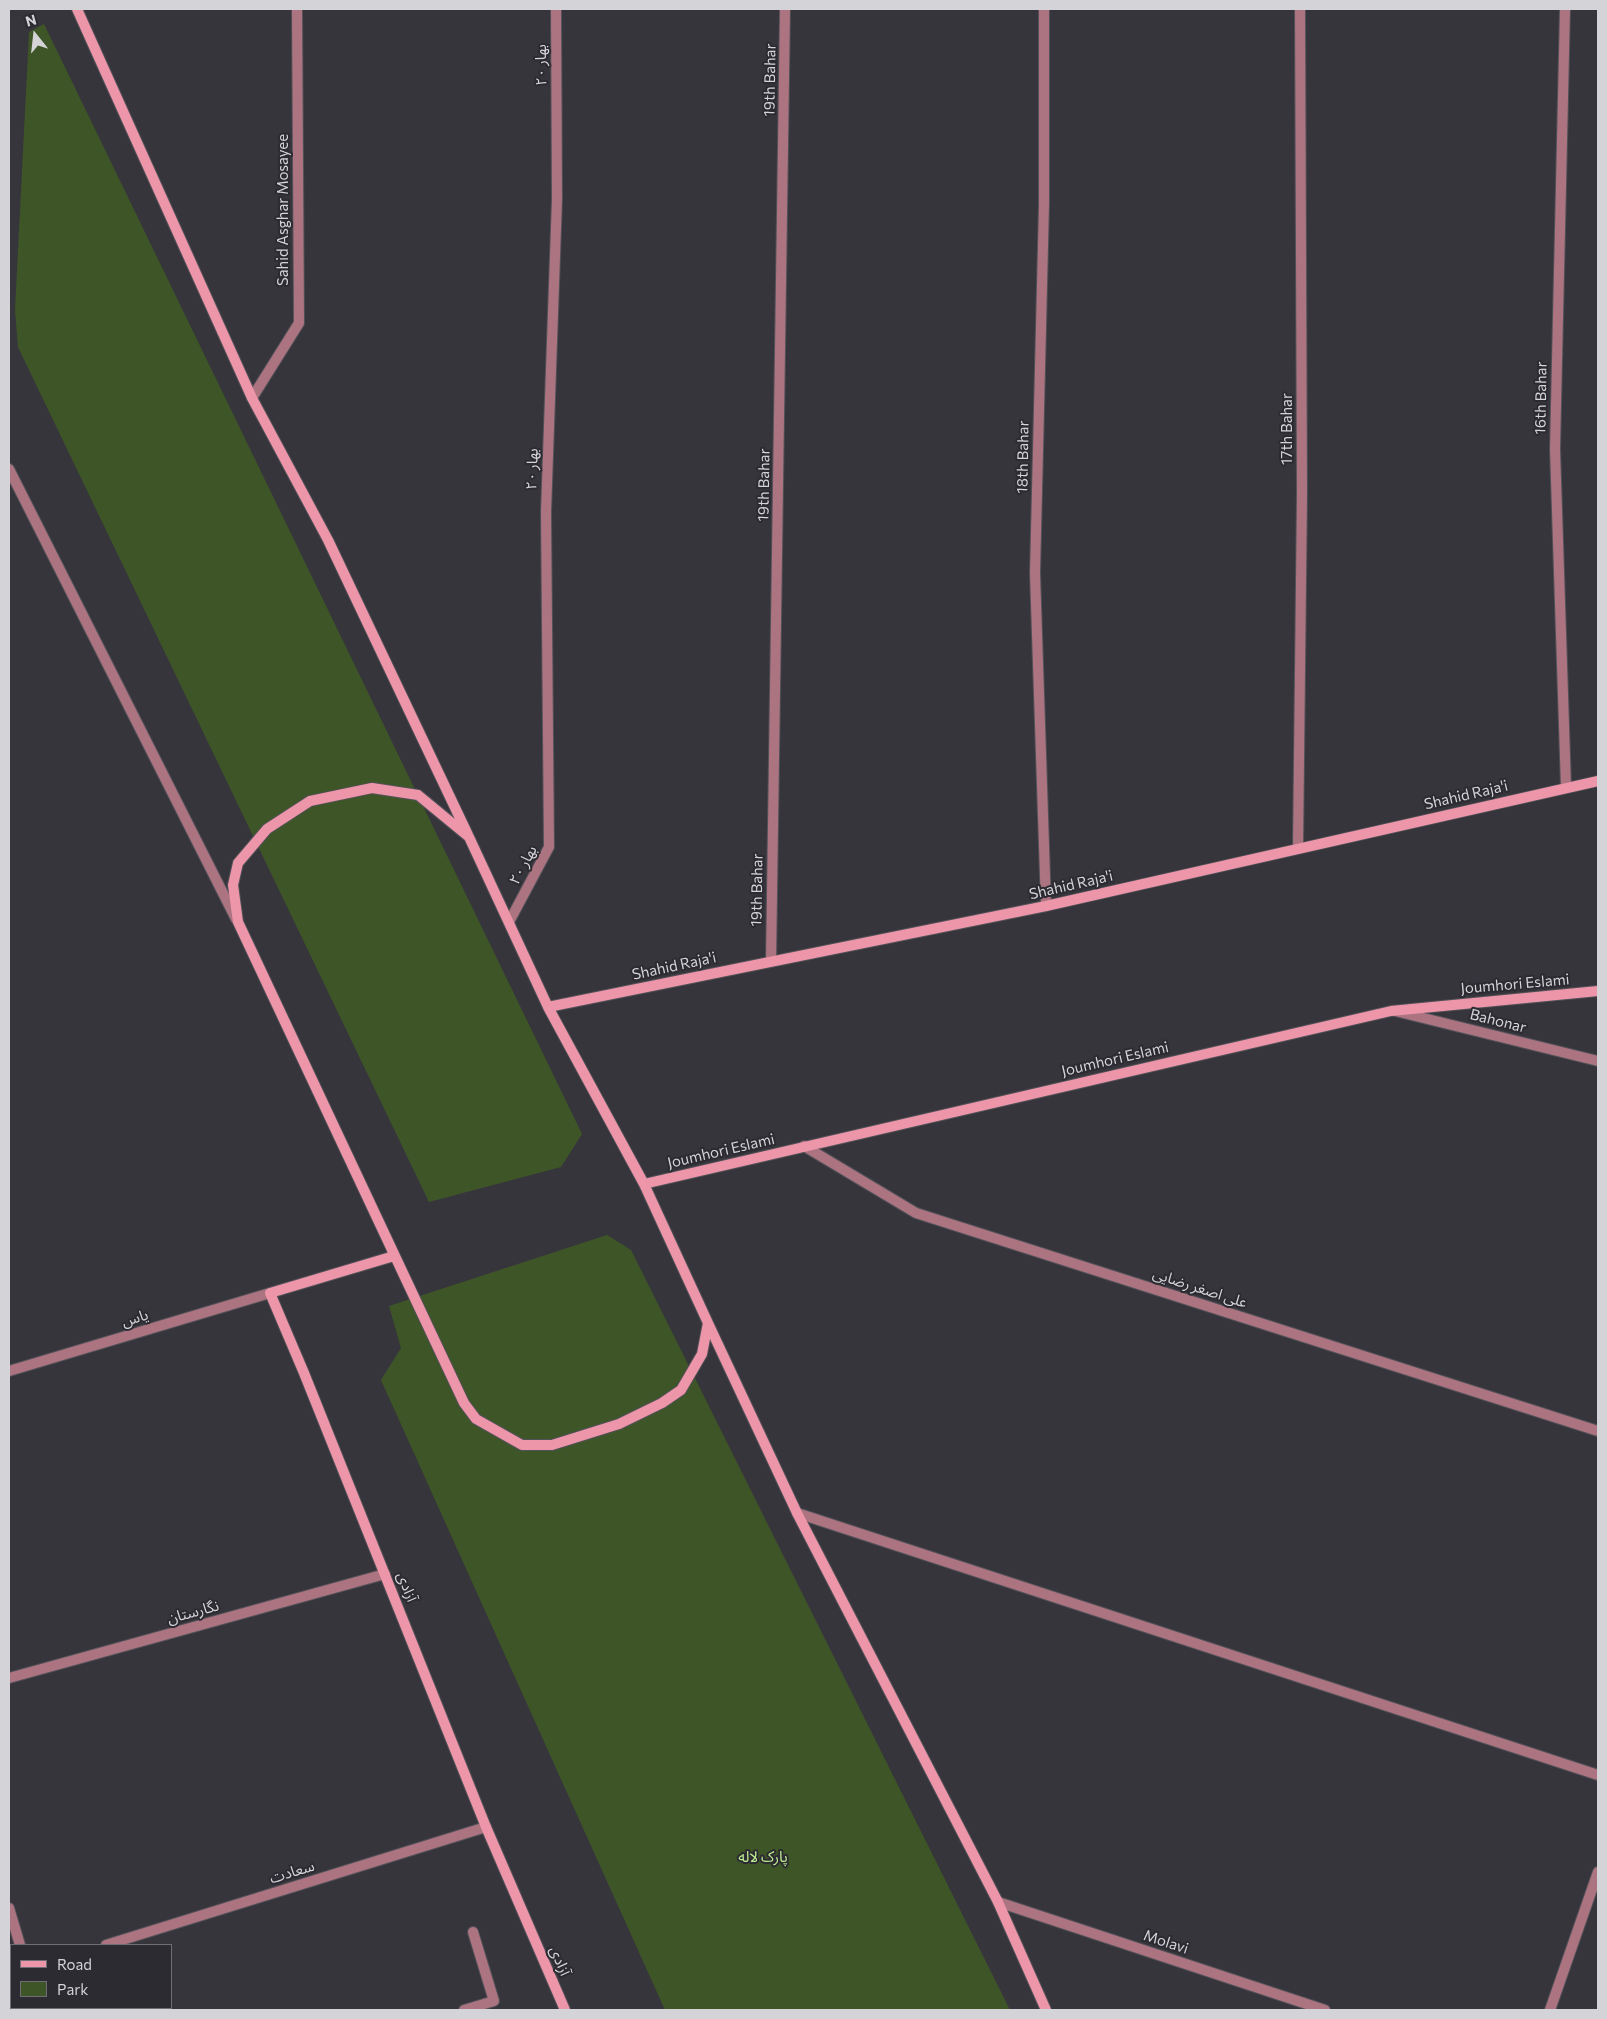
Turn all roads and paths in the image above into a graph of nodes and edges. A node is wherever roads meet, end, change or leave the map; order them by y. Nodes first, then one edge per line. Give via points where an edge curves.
1 (77, 9) edge
2 (297, 9) edge
3 (556, 9) edge
4 (785, 9) edge
5 (1044, 9) edge
6 (1300, 9) edge
7 (1565, 9) edge
8 (252, 398) junction
9 (9, 469) edge
10 (1598, 782) edge
11 (1566, 788) junction
12 (469, 837) junction
13 (1298, 848) junction
14 (1046, 906) junction
15 (238, 922) junction
16 (510, 922) junction
17 (771, 961) junction
18 (1598, 991) edge
19 (548, 1007) junction
20 (1391, 1010) junction
21 (1598, 1061) edge
22 (804, 1146) junction
23 (644, 1184) junction
24 (394, 1256) junction
25 (270, 1293) junction
26 (708, 1323) junction
27 (9, 1371) edge
28 (1598, 1431) edge
29 (797, 1513) junction
30 (385, 1574) junction
31 (9, 1678) edge
32 (1598, 1775) edge
33 (486, 1827) junction
34 (1598, 1872) edge
35 (998, 1902) junction
36 (9, 1908) edge
37 (473, 1932) dead end
38 (20, 1944) edge
39 (109, 1944) edge
40 (464, 2010) edge
41 (565, 2010) edge
42 (1046, 2010) edge
43 (1325, 2010) edge
44 (1550, 2010) edge

1 - 8 street
2 - 8 street, Sahid Asghar Mosayee via 299,323
3 - 16 street, بهار ۲۰ via 557,199 546,512 549,847
4 - 17 street, 19th Bahar
5 - 14 street, 18th Bahar via 1044,204 1035,573
6 - 13 street, 17th Bahar via 1302,493
7 - 11 street, 16th Bahar via 1555,449
8 - 12 street via 328,540
9 - 15 street
10 - 11 street, Shahid Raja'i
11 - 13 street, Shahid Raja'i
12 - 15 street via 418,795 372,788 310,801 267,829 238,862 233,885
12 - 16 street
13 - 14 street, Shahid Raja'i
14 - 17 street, Shahid Raja'i
15 - 24 street
16 - 19 street
17 - 19 street, Shahid Raja'i
18 - 20 street, Joumhori Eslami
19 - 23 street
20 - 21 street, Bahonar
20 - 22 street, Joumhori Eslami
22 - 23 street, Joumhori Eslami
22 - 28 street, علی اصغر رضایی via 916,1214
23 - 26 street
24 - 25 street
24 - 26 street via 464,1403 476,1419 522,1445 552,1445 619,1424 662,1403 681,1390 702,1354
25 - 27 street, یاس
25 - 30 street, آزادی
26 - 29 street
29 - 32 street
29 - 35 street
30 - 31 street, نگارستان
30 - 33 street, آزادی
33 - 39 street, سعادت
33 - 41 street, آزادی
34 - 44 street
35 - 42 street
35 - 43 street, Molavi
36 - 38 street
37 - 40 street via 494,2001

